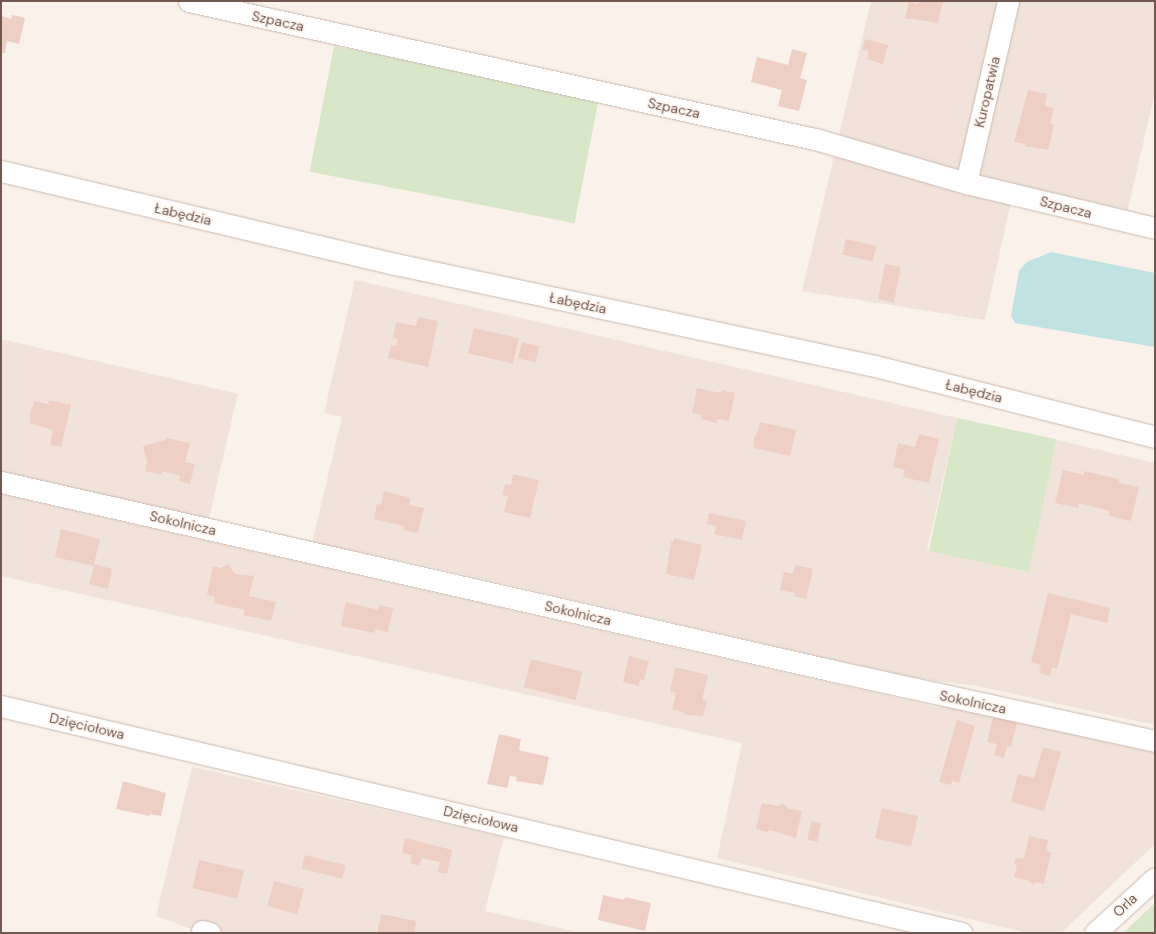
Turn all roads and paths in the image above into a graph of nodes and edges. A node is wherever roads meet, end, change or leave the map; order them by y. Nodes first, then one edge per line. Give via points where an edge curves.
1 (189, 1) edge
2 (1008, 1) edge
3 (1, 171) edge
4 (966, 183) junction
5 (1155, 228) edge
6 (1155, 437) edge
7 (1, 482) edge
8 (1, 706) edge
9 (1155, 741) edge
10 (1155, 878) edge
11 (962, 933) edge
12 (1095, 933) edge

1 - 4 street, Szpacza via 819,140
2 - 4 street, Kuropatwia
3 - 6 street, Łabędzia via 396,264 874,366
4 - 5 street, Szpacza
7 - 9 street, Sokolnicza
8 - 11 street, Dzięciołowa
10 - 12 street, Orla

